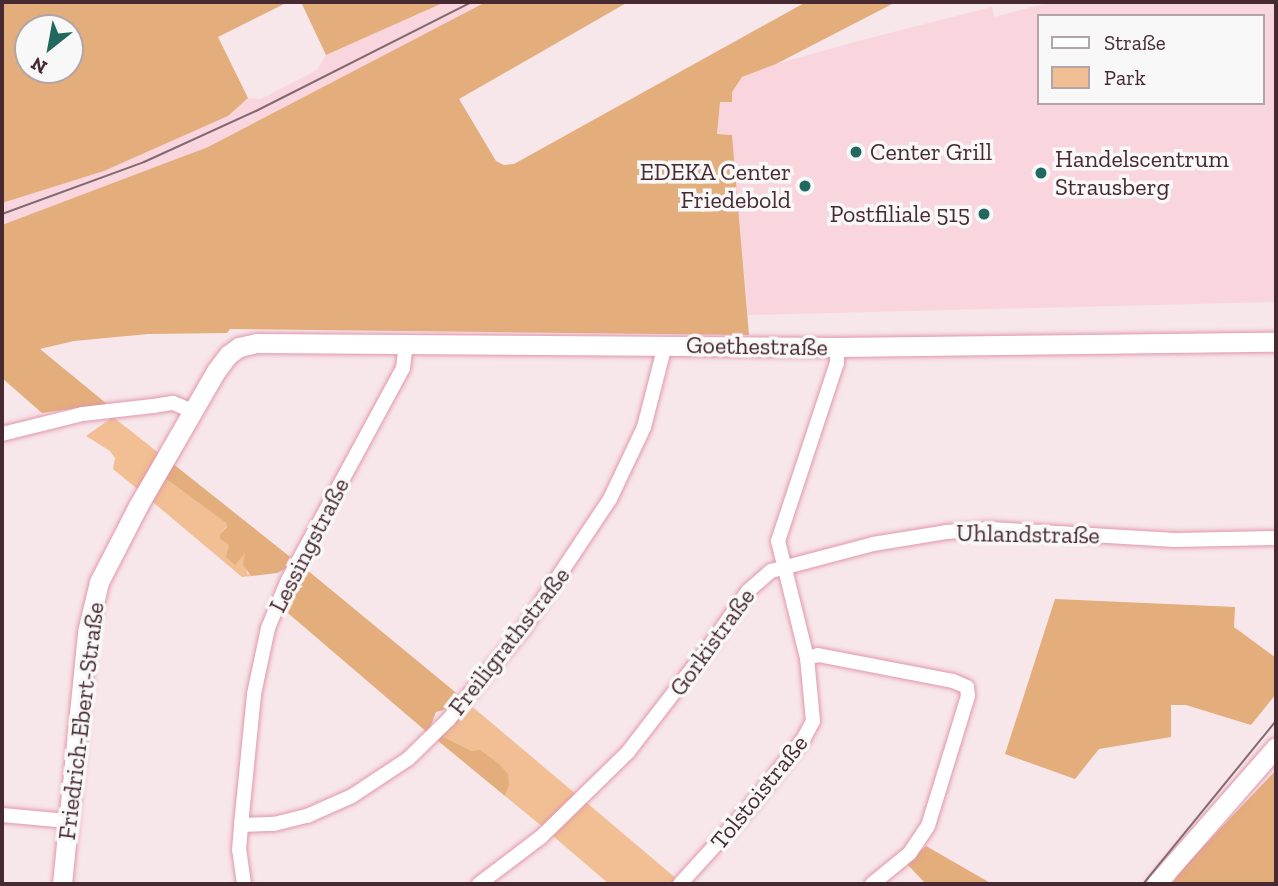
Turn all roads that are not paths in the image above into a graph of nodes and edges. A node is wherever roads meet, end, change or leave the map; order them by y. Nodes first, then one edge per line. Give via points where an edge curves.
1 (406, 342) junction
2 (1276, 342) edge
3 (665, 345) junction
4 (239, 347) joint
5 (837, 347) junction
6 (193, 411) junction
7 (2, 434) edge
8 (1276, 538) edge
9 (783, 568) junction
10 (807, 658) junction
11 (1276, 747) edge
12 (2, 815) edge
13 (68, 821) junction
14 (241, 825) junction
15 (61, 884) edge
16 (244, 884) edge
17 (479, 884) edge
18 (680, 884) edge
19 (872, 884) edge
20 (1156, 884) edge

1 - 3 street, Goethestraße
1 - 4 street, Goethestraße
1 - 14 street, Lessingstraße via 403,368 272,618 254,694
2 - 5 street, Goethestraße
3 - 5 street, Goethestraße
3 - 14 street, Freiligrathstraße via 644,427 610,499 524,628 449,719 408,759 352,796 307,816
4 - 6 street, Friedrich-Ebert-Straße via 222,361
5 - 9 street via 837,363 781,528 778,541
6 - 7 street via 173,403 153,405 83,414
6 - 13 street, Friedrich-Ebert-Straße via 107,563 94,599
8 - 9 street, Uhlandstraße via 1175,540 990,529 873,544
9 - 10 street, Tolstoistraße
9 - 17 street, Gorkistraße via 757,580 618,763 541,837
10 - 18 street, Tolstoistraße via 814,713 811,727 748,809
10 - 19 street via 818,655 962,683 968,696 928,826 910,853
11 - 20 street
12 - 13 street
13 - 15 street, Friedrich-Ebert-Straße
14 - 16 street, Lessingstraße

